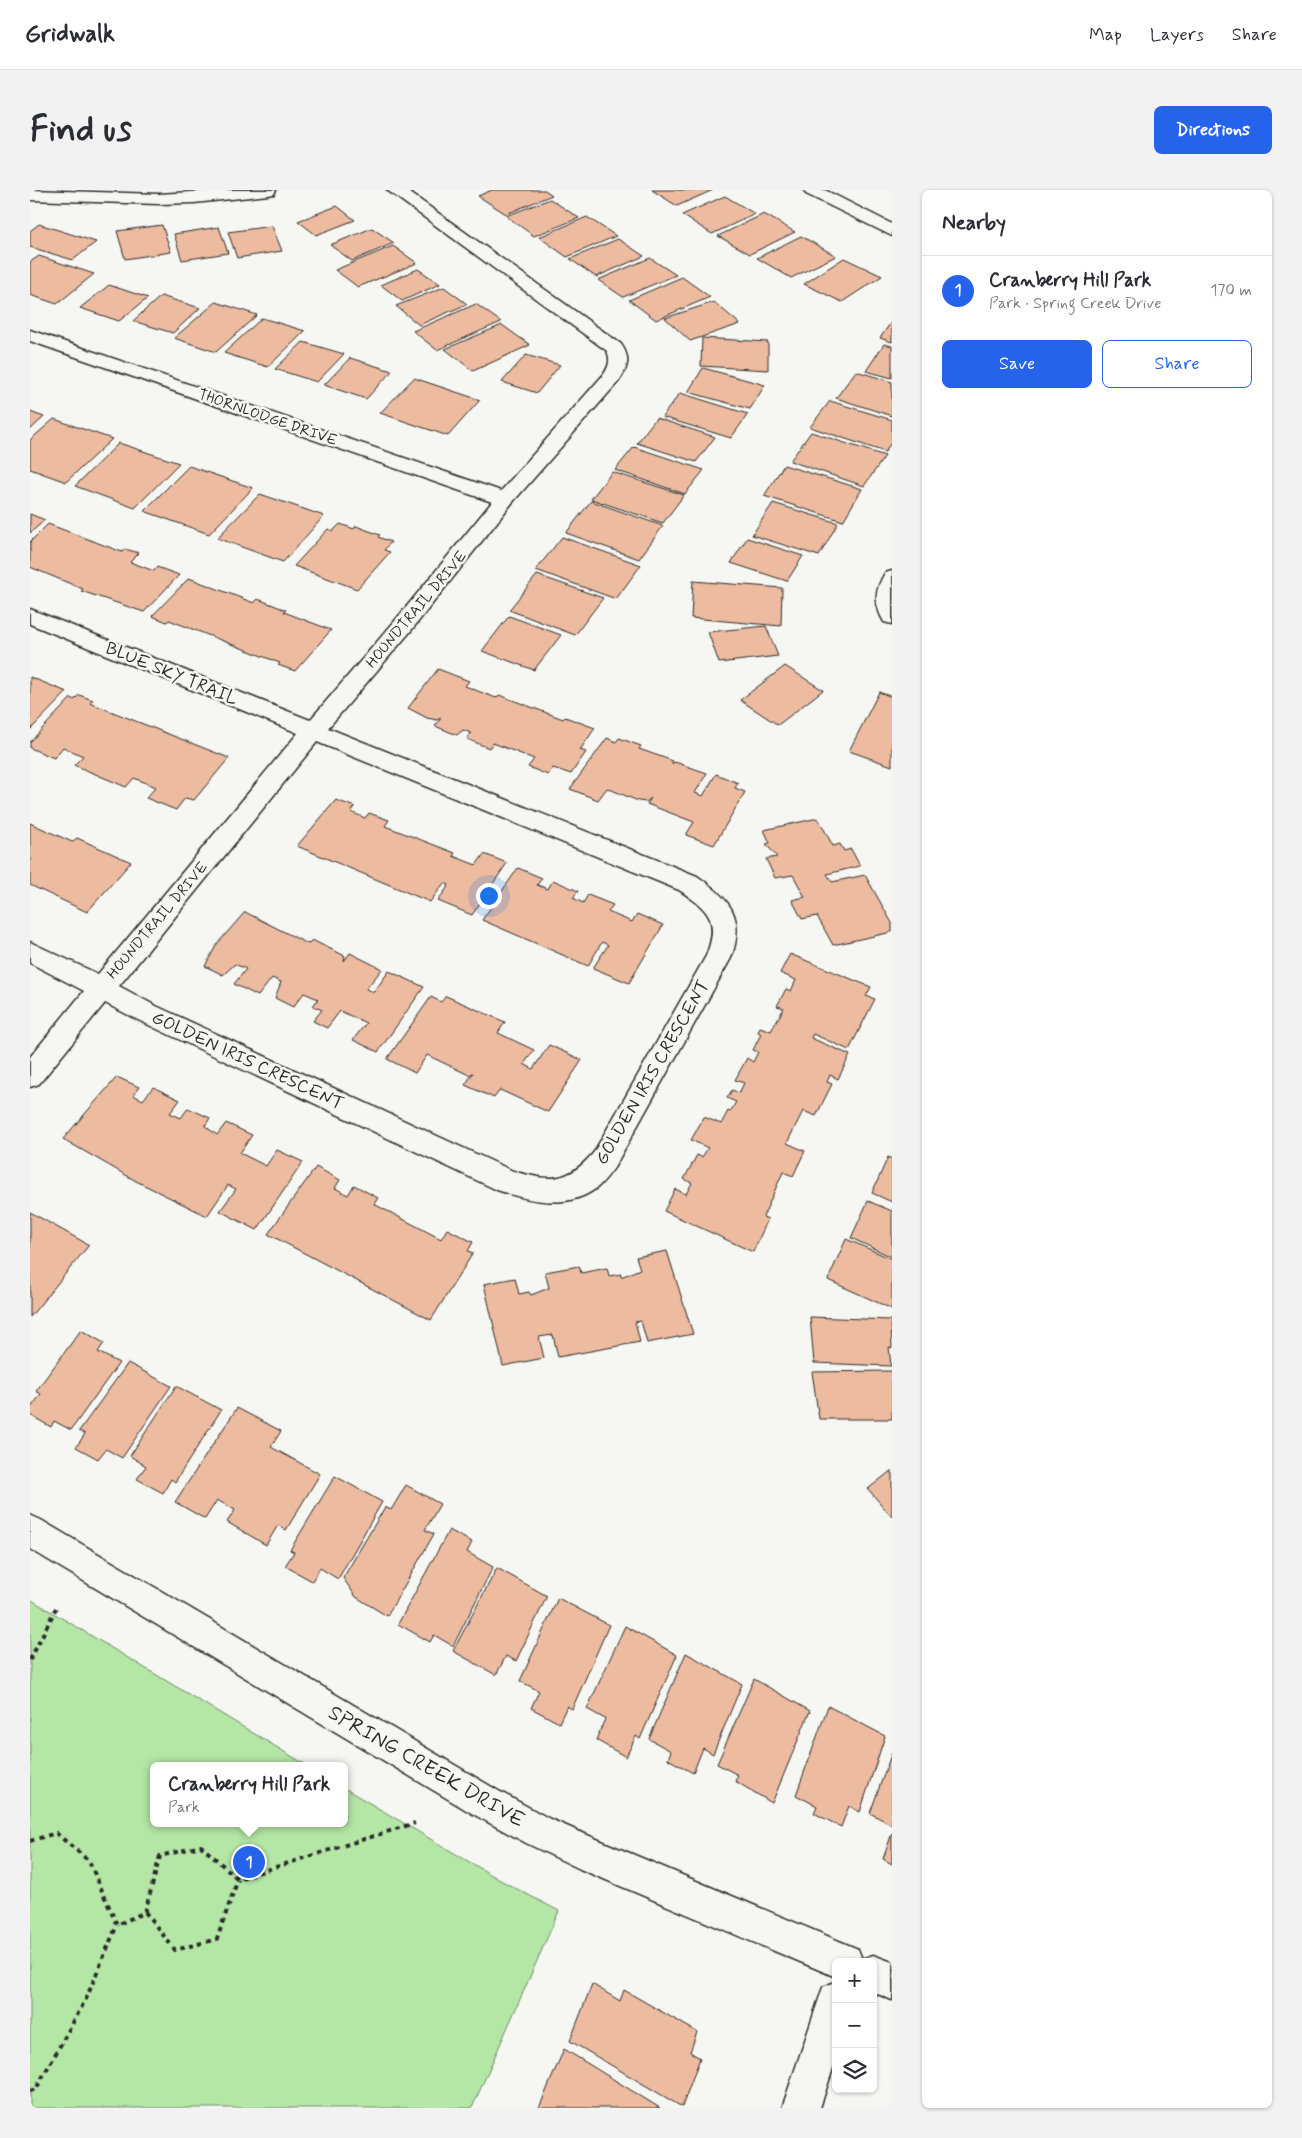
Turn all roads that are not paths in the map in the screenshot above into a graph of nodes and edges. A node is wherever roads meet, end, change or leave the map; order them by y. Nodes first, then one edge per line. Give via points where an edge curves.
1 (268, 190) edge
2 (396, 190) edge
3 (812, 190) edge
4 (30, 195) edge
5 (892, 231) edge
6 (30, 335) edge
7 (505, 499) junction
8 (892, 578) edge
9 (30, 616) edge
10 (892, 617) edge
11 (313, 730) junction
12 (30, 952) edge
13 (100, 988) junction
14 (30, 1076) edge
15 (30, 1530) edge
16 (835, 1958) edge
17 (877, 1975) edge
18 (892, 1981) edge
19 (835, 2003) edge
20 (801, 2108) edge

1 - 4 street via 168,199
2 - 7 street, HOUNDTRAIL DRIVE via 615,348 619,357 612,377
3 - 5 street
6 - 7 street, THORNLODGE DRIVE
7 - 11 street, HOUNDTRAIL DRIVE via 402,627
8 - 10 street via 885,600
9 - 11 street, BLUE SKY TRAIL
11 - 13 street, HOUNDTRAIL DRIVE
11 - 13 street, GOLDEN IRIS CRESCENT via 688,883 718,905 725,918 724,945 604,1160 586,1179 558,1190 534,1190 507,1181
12 - 13 street, GOLDEN IRIS CRESCENT
13 - 14 street, HOUNDTRAIL DRIVE
15 - 16 street, SPRING CREEK DRIVE via 538,1831
17 - 18 street
19 - 20 street

